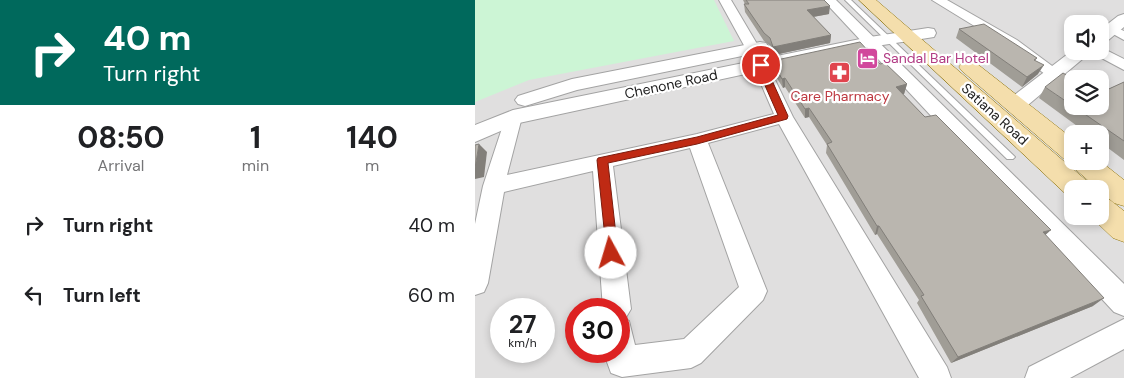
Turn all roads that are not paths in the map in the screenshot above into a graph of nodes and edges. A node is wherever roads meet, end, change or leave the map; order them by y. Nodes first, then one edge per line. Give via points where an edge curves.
1 (725, 0) edge
2 (829, 0) edge
3 (848, 0) edge
4 (867, 0) edge
5 (889, 0) edge
6 (938, 0) edge
7 (892, 32) junction
8 (757, 57) junction
9 (1109, 57) edge
10 (1072, 60) edge
11 (1124, 65) edge
12 (1055, 74) junction
13 (1015, 105) junction
14 (784, 116) junction
15 (513, 117) junction
16 (475, 118) edge
17 (475, 134) edge
18 (697, 140) junction
19 (1064, 146) edge
20 (1010, 158) dead end
21 (602, 160) junction
22 (1094, 170) edge
23 (1067, 180) edge
24 (494, 186) junction
25 (1124, 195) edge
26 (1109, 216) edge
27 (1124, 229) edge
28 (475, 283) edge
29 (616, 298) edge
30 (1124, 302) edge
31 (1124, 333) edge
32 (630, 361) edge
33 (936, 378) edge
34 (1040, 378) edge

1 - 8 street
2 - 7 street
3 - 7 lane
4 - 7 main road, Satiana Road
5 - 7 main road, Satiana Road
6 - 12 street via 1012,43
7 - 8 street, Chenone Road
7 - 13 main road, Satiana Road
7 - 20 lane
7 - 23 main road, Satiana Road
7 - 30 street
8 - 14 street
8 - 15 street, Chenone Road
8 - 16 street, Chenone Road via 573,84
9 - 11 street
10 - 12 street
12 - 13 street
13 - 19 main road, Satiana Road
14 - 18 street
14 - 33 street
15 - 17 street, Chenone Road
15 - 24 street
18 - 21 street
18 - 32 street via 754,291 691,353
21 - 24 street
21 - 29 street
22 - 25 main road
24 - 28 street
26 - 27 main road
31 - 34 street

